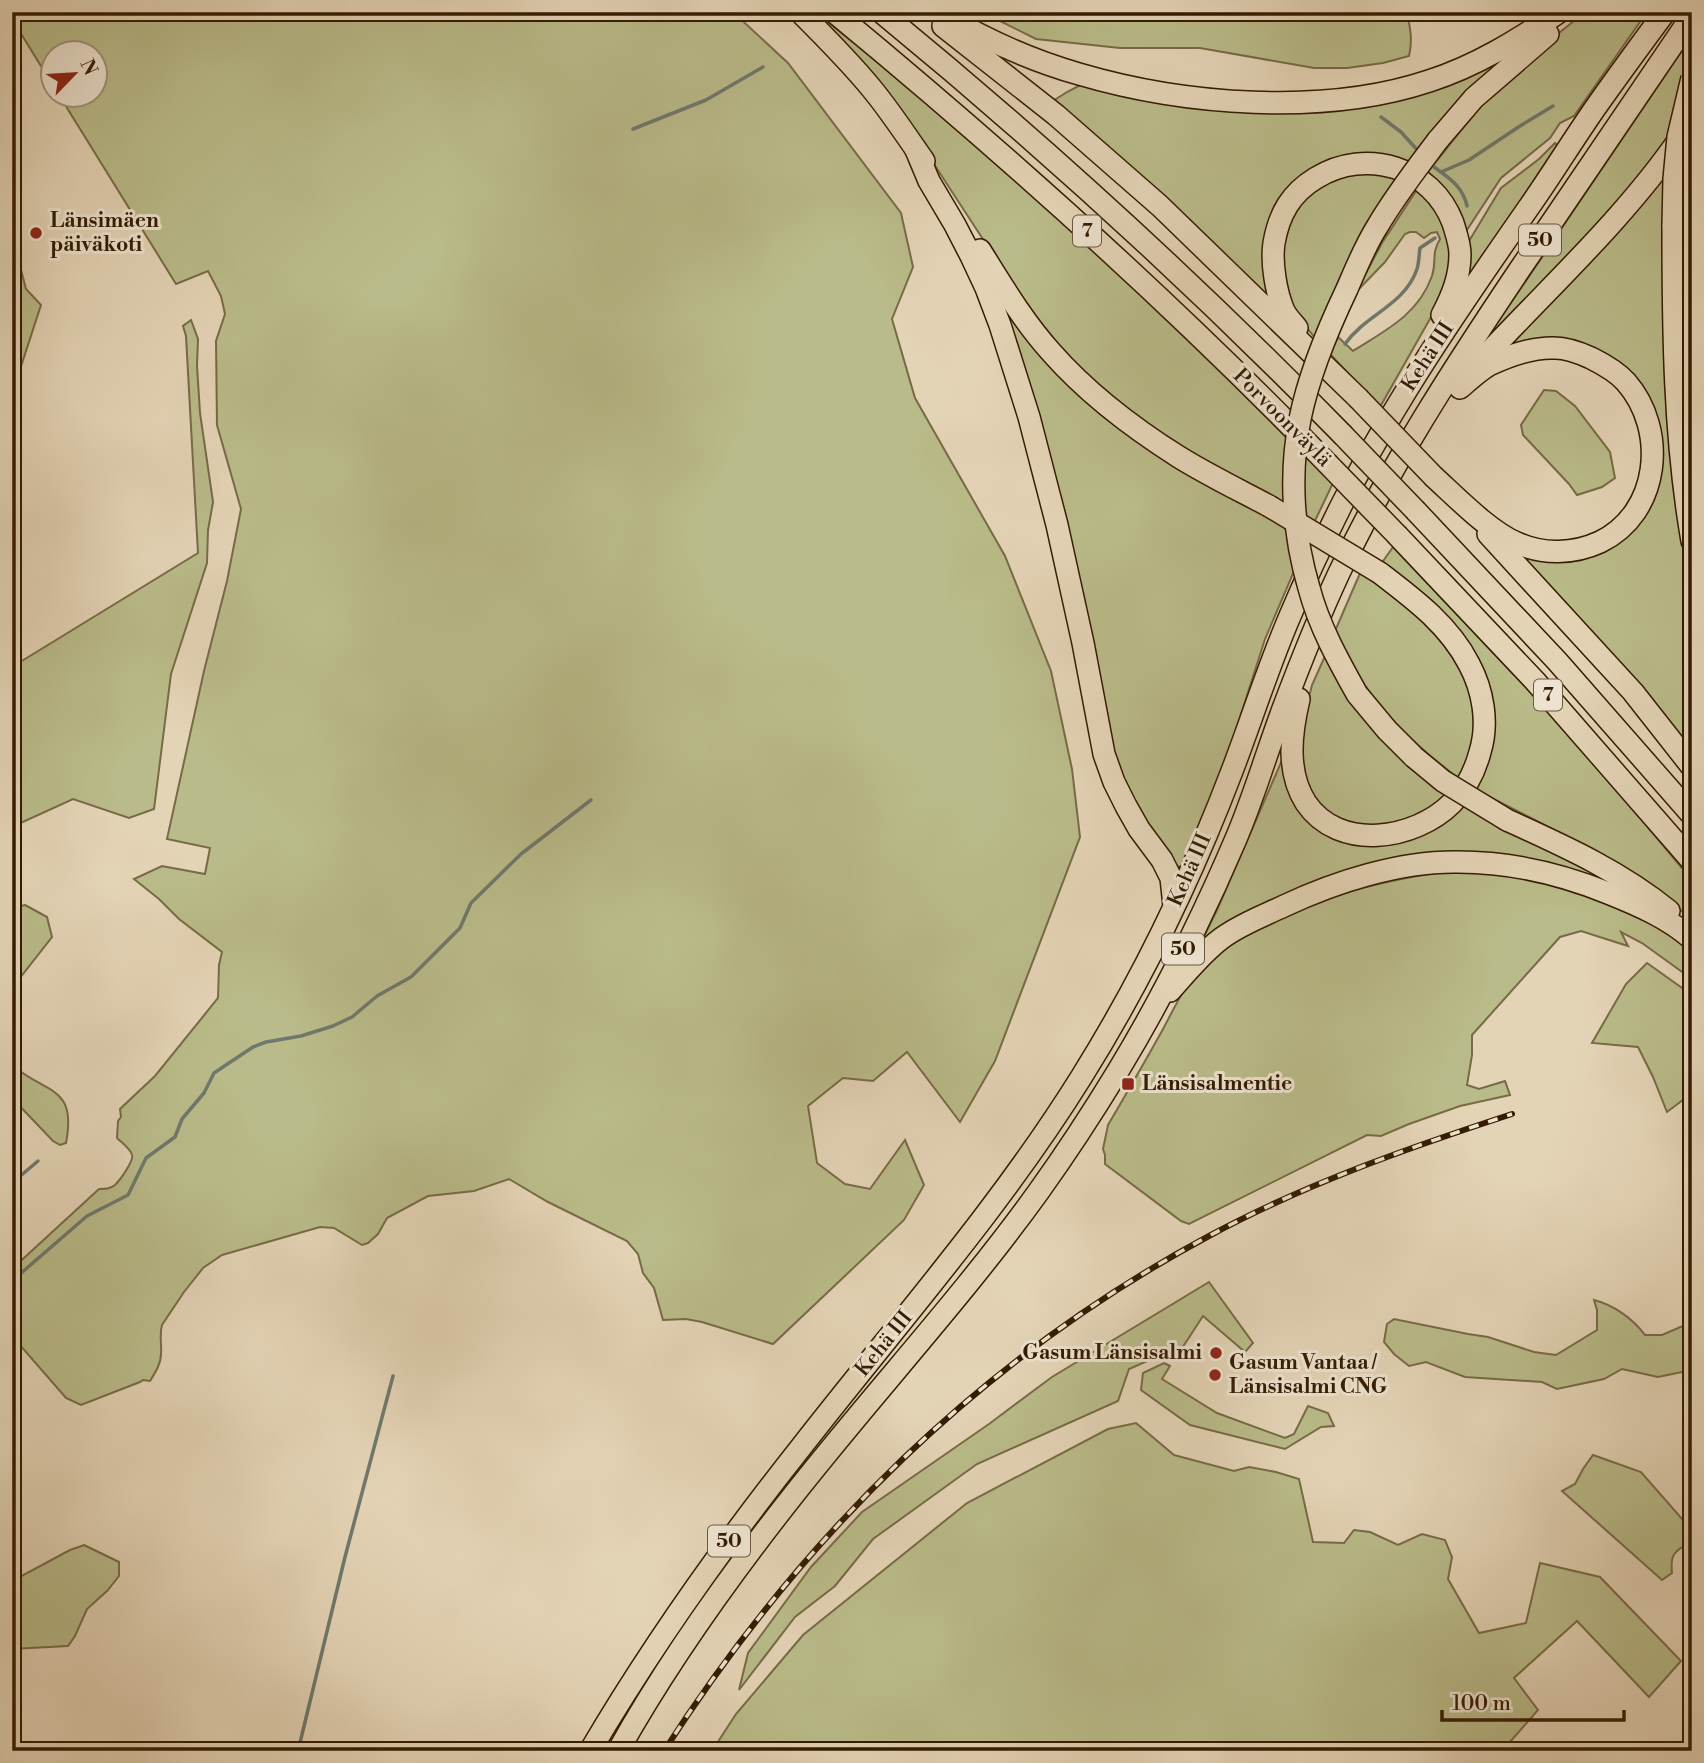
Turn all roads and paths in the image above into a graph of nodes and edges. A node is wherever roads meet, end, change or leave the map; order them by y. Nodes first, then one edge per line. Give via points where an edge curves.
1 (800, 12) edge
2 (834, 12) edge
3 (881, 12) edge
4 (925, 12) edge
5 (939, 12) edge
6 (1559, 12) edge
7 (1573, 12) edge
8 (1665, 12) edge
9 (1692, 16) edge
10 (1692, 78) edge
11 (1692, 121) edge
12 (916, 150) junction
13 (1692, 303) edge
14 (1431, 351) junction
15 (1327, 369) junction
16 (1460, 388) junction
17 (1393, 468) junction
18 (1434, 477) junction
19 (1691, 537) edge
20 (1317, 624) junction
21 (1692, 767) edge
22 (1692, 815) edge
23 (1692, 861) edge
24 (1174, 907) junction
25 (1692, 929) edge
26 (1692, 939) edge
27 (1149, 1017) junction
28 (590, 1751) edge
29 (618, 1751) edge

1 - 12 highway via 870,87
2 - 23 highway, Porvoonväylä / 7, bridge via 1009,160 1228,364 1535,681
3 - 22 highway, Porvoonväylä / 7, bridge via 1131,230 1342,434 1558,661
4 - 15 highway via 1056,115 1160,206
5 - 6 highway via 1015,51 1100,80 1177,95 1308,103 1354,99 1428,82 1466,68
7 - 25 highway, bridge via 1474,98 1438,140 1376,229 1327,331 1300,419 1294,477 1300,550 1322,627 1339,662 1357,694 1414,757 1507,820 1619,875
8 - 14 highway, Kehä III / 50
9 - 17 highway, Kehä III / 50 via 1469,344
10 - 19 highway, bridge via 1678,136 1674,178 1679,435
11 - 16 highway via 1620,214
12 - 20 highway, bridge via 1032,328 1067,368 1124,419 1180,457 1380,573 1437,620 1454,641 1479,687 1484,740 1468,784 1434,818 1388,835 1365,835 1331,826 1306,802 1293,766 1293,723
12 - 24 highway via 971,256 1000,325 1057,525 1104,754 1126,806 1171,878
13 - 19 highway via 1688,412
14 - 15 highway via 1459,270 1460,253 1450,216 1424,183 1400,169 1381,163 1342,165 1303,186 1288,203 1273,253 1284,310
14 - 24 highway, Kehä III / 50 via 1341,505 1289,617 1232,772
15 - 18 highway, bridge
16 - 17 highway
16 - 18 highway via 1487,366 1530,350 1571,350 1597,361 1625,380 1643,408 1652,440 1650,478 1644,498 1622,527 1592,545 1558,552 1516,543
17 - 20 highway, Kehä III / 50
18 - 21 highway via 1633,692
20 - 27 highway, Kehä III / 50 via 1235,841
24 - 28 highway, Kehä III / 50 via 1110,1028 1027,1160 749,1513 655,1645
26 - 27 highway via 1652,912 1577,880 1509,866 1417,865 1336,885 1244,924 1203,956
27 - 29 highway, Kehä III / 50 via 1038,1192 741,1562

